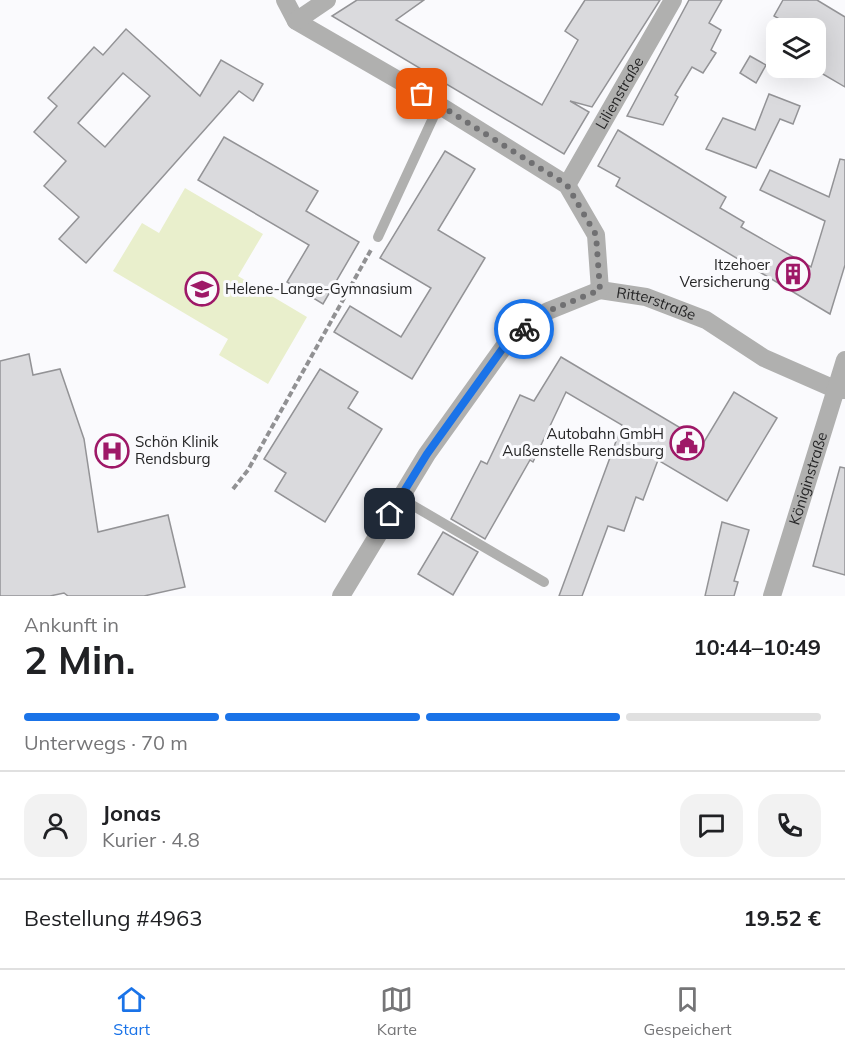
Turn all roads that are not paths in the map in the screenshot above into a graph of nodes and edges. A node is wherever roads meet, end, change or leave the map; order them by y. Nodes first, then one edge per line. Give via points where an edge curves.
1 (285, 0) edge
2 (327, 0) edge
3 (673, 0) edge
4 (296, 21) junction
5 (439, 105) junction
6 (567, 185) junction
7 (378, 237) road end
8 (600, 290) junction
9 (845, 360) edge
10 (841, 390) edge
11 (400, 498) junction
12 (544, 582) dead end
13 (341, 596) edge
14 (772, 596) edge

1 - 4 street
2 - 4 street
3 - 6 street, Lilienstraße
4 - 5 street, Ritterstraße
5 - 6 street, Ritterstraße
5 - 7 lane
6 - 8 street, Ritterstraße via 596,235
8 - 10 street, Ritterstraße via 646,297 706,320 764,358
8 - 11 street via 548,311 508,341
9 - 10 street, Königinstraße
10 - 14 street, Königinstraße
11 - 12 lane
11 - 13 street

